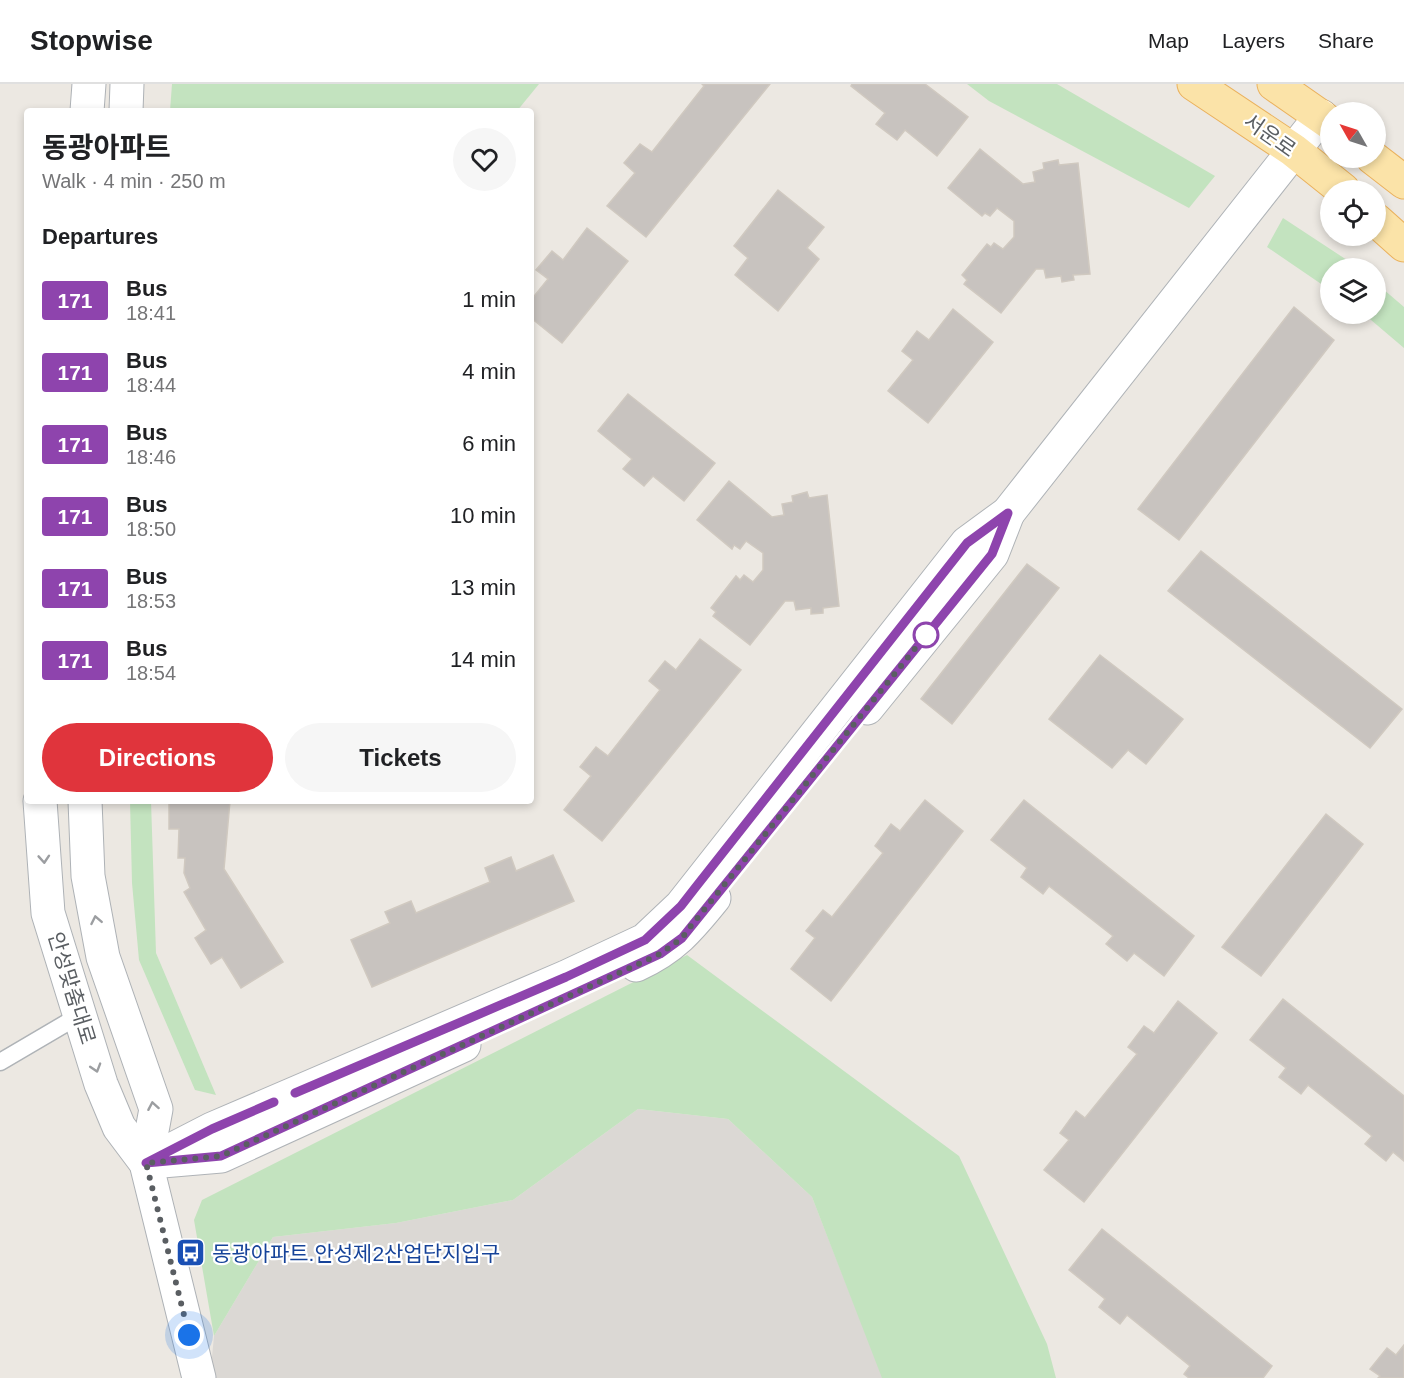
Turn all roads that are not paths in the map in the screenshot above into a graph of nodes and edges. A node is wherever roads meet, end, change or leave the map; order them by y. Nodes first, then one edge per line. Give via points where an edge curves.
1 (89, 84) edge
2 (128, 84) edge
3 (1194, 84) edge
4 (1274, 84) edge
5 (87, 108) edge
6 (126, 108) edge
7 (1320, 116) edge
8 (1320, 125) edge
9 (1293, 150) junction
10 (1386, 168) edge
11 (1330, 180) edge
12 (1404, 182) edge
13 (1386, 229) edge
14 (1404, 245) edge
15 (40, 804) edge
16 (85, 804) edge
17 (80, 1015) junction
18 (0, 1062) edge
19 (146, 1163) junction
20 (199, 1378) edge

1 - 5 street
2 - 6 street
3 - 9 main road, 서운로
4 - 7 main road
8 - 9 street
9 - 11 main road, 서운로
9 - 19 street via 1008,513 992,554 675,943 568,998 221,1156
10 - 12 main road
13 - 14 main road
15 -> 17 street, 안성맞춤대로 via 48,913
19 -> 16 street, 안성맞춤대로 via 156,1109 103,957 88,876
17 - 18 lane
17 -> 19 street, 안성맞춤대로 via 101,1084 119,1126
19 - 20 street, 안성맞춤대로

